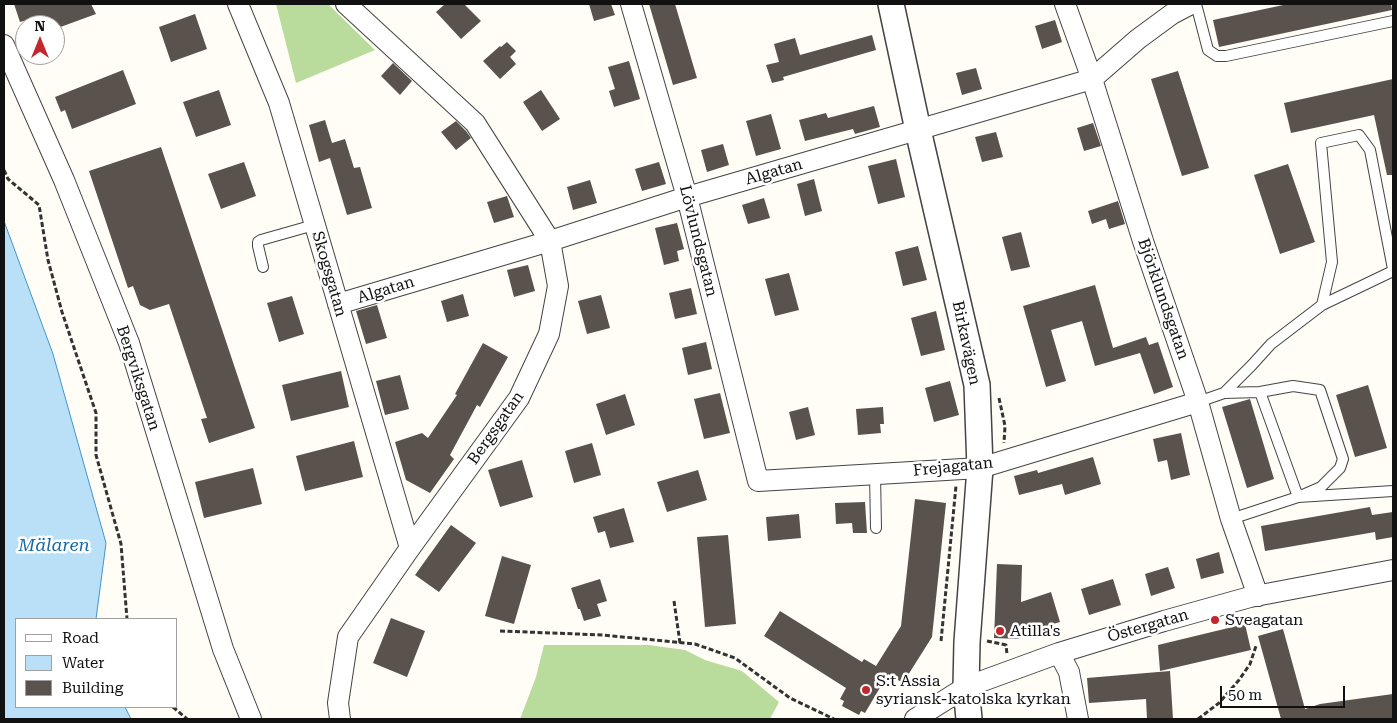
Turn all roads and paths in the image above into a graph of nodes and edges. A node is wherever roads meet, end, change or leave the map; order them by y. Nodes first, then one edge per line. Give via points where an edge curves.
1 (238, 4) edge
2 (346, 4) edge
3 (631, 4) edge
4 (891, 4) edge
5 (1065, 4) edge
6 (1191, 4) edge
7 (1196, 4) edge
8 (1393, 21) edge
9 (4, 45) edge
10 (1092, 79) junction
11 (918, 130) junction
12 (4, 170) edge
13 (687, 197) junction
14 (314, 225) junction
15 (550, 241) junction
16 (263, 267) dead end
17 (1393, 270) edge
18 (338, 304) junction
19 (1322, 305) junction
20 (1260, 392) junction
21 (1224, 393) junction
22 (1198, 402) junction
23 (969, 468) junction
24 (876, 474) junction
25 (758, 481) joint
26 (1393, 491) edge
27 (1298, 498) junction
28 (1231, 519) junction
29 (876, 528) dead end
30 (410, 548) junction
31 (1393, 570) edge
32 (1258, 596) junction
33 (674, 601) dead end
34 (127, 618) edge
35 (500, 631) dead end
36 (941, 641) dead end
37 (680, 643) junction
38 (1256, 646) dead end
39 (1059, 653) junction
40 (966, 687) junction
41 (174, 708) edge
42 (187, 719) edge
43 (251, 719) edge
44 (340, 719) edge
45 (834, 719) edge
46 (915, 719) edge
47 (969, 719) edge
48 (1078, 719) edge
49 (1198, 719) edge

1 - 14 street, Skogsgatan via 279,103
2 - 15 street, Bergsgatan via 475,122
3 - 13 street, Lövlundsgatan
4 - 11 street, Birkavägen
5 - 10 street, Björklundsgatan
6 - 10 street, Algatan via 1138,39
7 - 8 lane via 1208,50 1217,56
9 - 43 street, Bergviksgatan via 64,180 129,343 222,649
10 - 11 street, Algatan
10 - 22 street, Björklundsgatan
11 - 13 street, Algatan
11 - 23 street, Birkavägen via 977,385
12 - 34 path via 8,179 39,205 48,260 62,312 96,413 96,455 122,544
13 - 15 street, Algatan
13 - 25 street, Lövlundsgatan
14 - 16 lane via 258,242
14 - 18 street, Skogsgatan
15 - 18 street, Algatan
15 - 30 street, Bergsgatan via 558,286 549,334 519,398
17 - 19 lane
17 - 19 lane via 1370,150 1359,135 1321,143 1332,262
18 - 30 street, Skogsgatan
19 - 21 lane via 1271,344
20 - 21 lane
20 - 27 lane
20 - 27 lane via 1293,386 1320,390 1343,460 1340,468 1321,487
21 - 22 lane
22 - 23 street, Frejagatan
22 - 28 street, Björklundsgatan
23 - 24 street, Frejagatan
23 - 36 path
23 - 40 street, Birkavägen
24 - 25 street, Frejagatan
24 - 29 lane
26 - 27 lane
27 - 28 lane
28 - 32 street, Björklundsgatan
30 - 44 street, Bergsgatan via 348,637 338,703
31 - 32 street, Östergatan
32 - 39 street, Östergatan
33 - 37 path
35 - 37 path via 603,635
37 - 45 path via 695,644 735,658 790,698
38 - 49 path via 1250,664 1239,680 1219,703
39 - 40 street, Östergatan
39 - 48 street via 1069,672
40 - 46 street, Östergatan
40 - 47 street, Birkavägen
41 - 42 path

